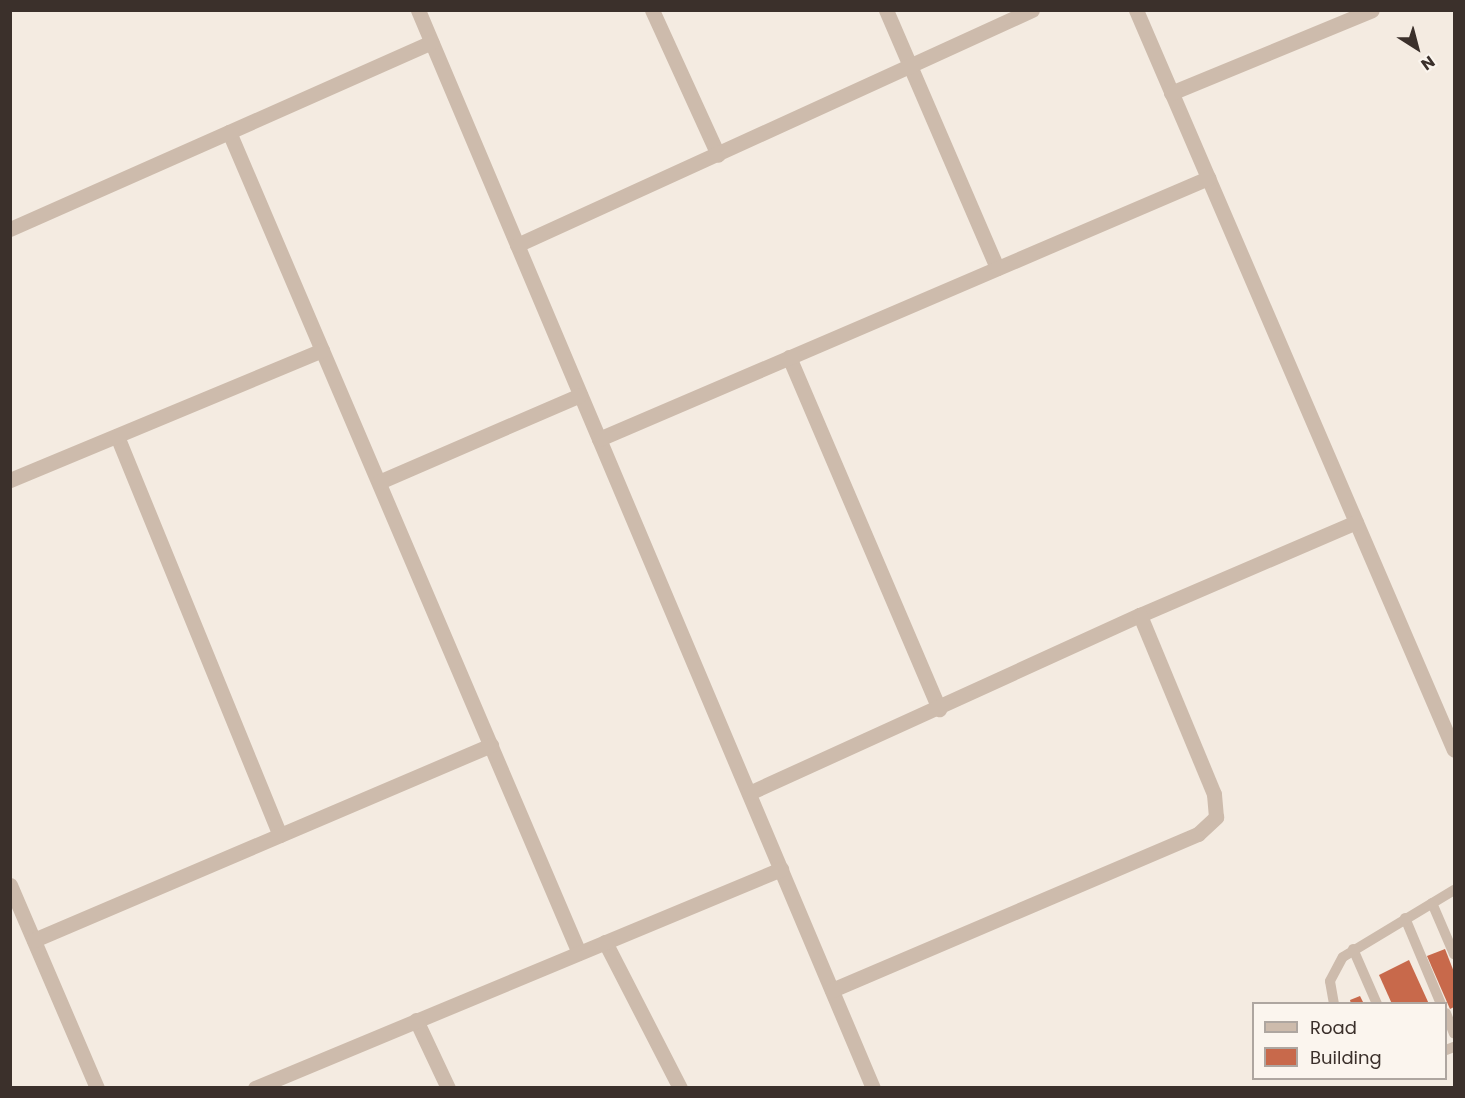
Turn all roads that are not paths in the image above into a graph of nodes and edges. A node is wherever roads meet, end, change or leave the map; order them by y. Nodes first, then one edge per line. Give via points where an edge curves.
1 (418, 10) edge
2 (652, 10) edge
3 (886, 10) edge
4 (1032, 10) edge
5 (1136, 10) edge
6 (1372, 10) edge
7 (431, 42) junction
8 (910, 66) junction
9 (1171, 93) junction
10 (229, 132) junction
11 (718, 155) junction
12 (1208, 178) junction
13 (10, 229) edge
14 (517, 245) junction
15 (997, 268) junction
16 (322, 350) junction
17 (789, 357) junction
18 (580, 395) junction
19 (117, 436) junction
20 (598, 439) junction
21 (10, 480) edge
22 (379, 483) junction
23 (1356, 522) junction
24 (1140, 615) junction
25 (939, 709) junction
26 (491, 745) junction
27 (1455, 750) edge
28 (749, 794) junction
29 (280, 835) junction
30 (781, 869) junction
31 (10, 885) edge
32 (1455, 890) edge
33 (1432, 903) junction
34 (1405, 918) junction
35 (34, 940) junction
36 (605, 942) junction
37 (1353, 949) junction
38 (579, 952) junction
39 (1455, 954) edge
40 (832, 990) junction
41 (1334, 1002) edge
42 (1376, 1002) edge
43 (1440, 1002) edge
44 (1447, 1015) edge
45 (416, 1020) junction
46 (1455, 1034) edge
47 (97, 1088) edge
48 (255, 1088) edge
49 (448, 1088) edge
50 (680, 1088) edge
51 (873, 1088) edge

1 - 7 street
2 - 11 street
3 - 8 street
4 - 8 street
5 - 9 street
6 - 9 street
7 - 10 street
7 - 14 street
8 - 11 street
8 - 15 street
9 - 12 street
10 - 13 street
10 - 16 street
11 - 14 street
12 - 15 street
12 - 23 street
14 - 18 street
15 - 17 street
16 - 19 street
16 - 22 street
17 - 20 street
17 - 25 street
18 - 20 street
18 - 22 street
19 - 21 street
19 - 29 street
20 - 28 street
22 - 26 street
23 - 24 street
23 - 27 street
24 - 25 street
24 - 40 street via 1214,794 1216,817 1198,834
25 - 28 street
26 - 29 street
26 - 38 street
28 - 30 street
29 - 35 street
30 - 36 street
30 - 40 street
31 - 35 street
32 - 33 lane
33 - 34 lane
33 - 39 lane
34 - 37 lane
34 - 43 lane
35 - 47 street
36 - 38 street
36 - 50 street
37 - 41 lane via 1335,968 1330,981
37 - 42 lane
38 - 45 street
40 - 51 street
44 - 46 lane
45 - 48 street
45 - 49 street

